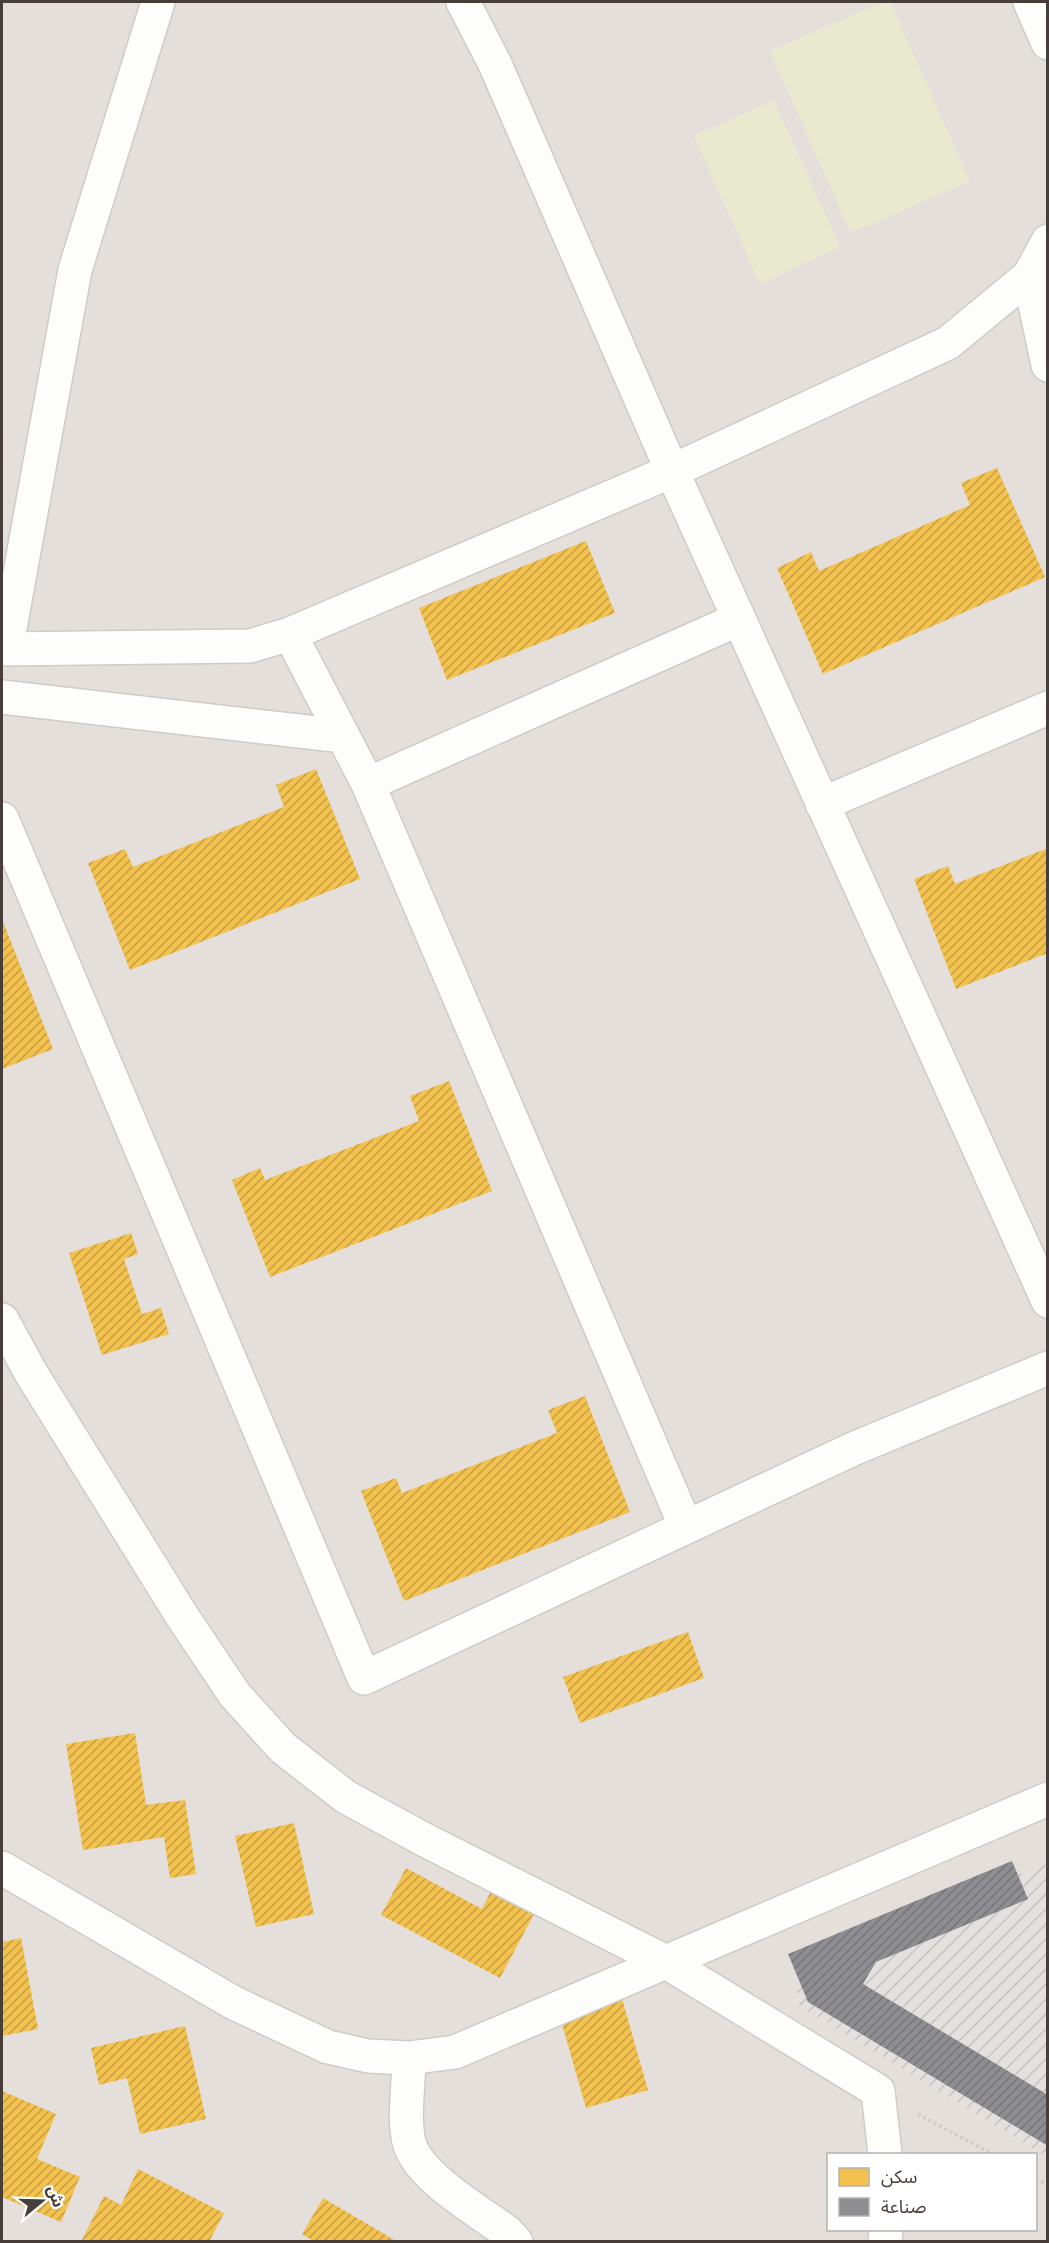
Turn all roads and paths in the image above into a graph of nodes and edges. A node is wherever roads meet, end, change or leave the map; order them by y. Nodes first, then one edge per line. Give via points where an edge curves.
1 (158, 2) edge
2 (463, 2) edge
3 (1030, 2) edge
4 (1047, 43) edge
5 (1047, 241) edge
6 (1029, 276) junction
7 (1047, 365) edge
8 (672, 471) junction
9 (739, 619) junction
10 (290, 634) junction
11 (2, 647) edge
12 (2, 698) edge
13 (1047, 708) edge
14 (343, 736) junction
15 (368, 784) junction
16 (822, 804) junction
17 (2, 819) edge
18 (1047, 1301) edge
19 (2, 1320) edge
20 (1047, 1368) edge
21 (686, 1527) junction
22 (1047, 1798) edge
23 (2, 1868) edge
24 (666, 1962) junction
25 (410, 2058) junction
26 (878, 2091) junction
27 (885, 2153) edge
28 (990, 2153) edge
29 (516, 2241) edge

1 - 11 street via 75,270 10,628
2 - 8 street via 495,64
3 - 4 street
5 - 6 street
6 - 7 street
6 - 8 street via 948,343
8 - 9 street
8 - 10 street
9 - 15 street
9 - 16 street
10 - 11 street via 250,646
10 - 14 street
12 - 14 street
13 - 16 street
14 - 15 street
15 - 21 street
16 - 18 street
17 - 21 street via 364,1678
19 - 24 street via 182,1616 235,1695 283,1748 346,1797
20 - 21 street via 853,1449
22 - 24 street
23 - 25 street via 234,2003 328,2047 368,2056
24 - 25 street via 455,2052
24 - 26 street
25 - 29 street via 410,2144 434,2179
26 - 27 street
26 - 28 path

